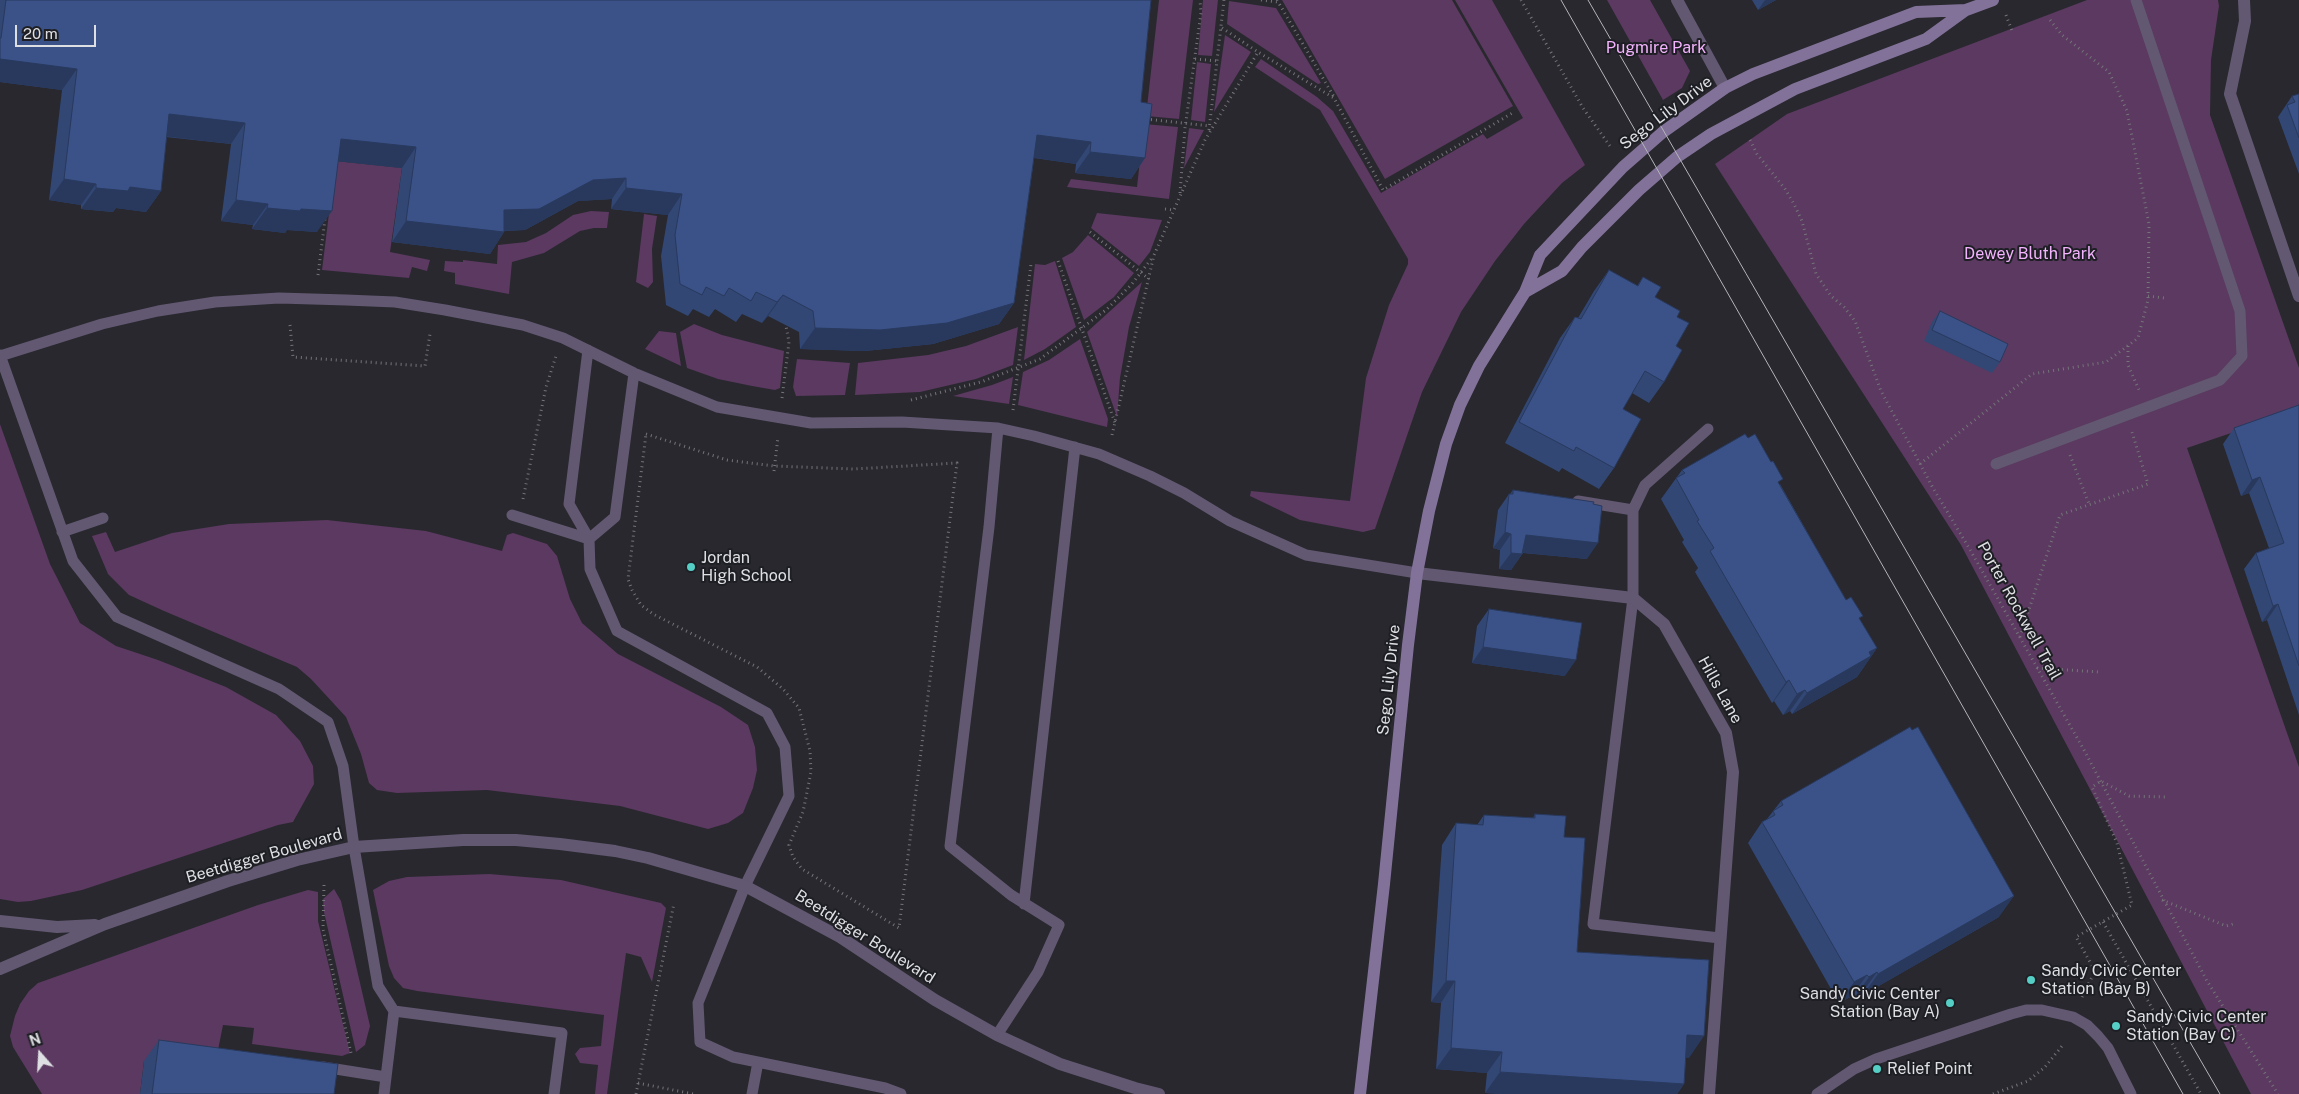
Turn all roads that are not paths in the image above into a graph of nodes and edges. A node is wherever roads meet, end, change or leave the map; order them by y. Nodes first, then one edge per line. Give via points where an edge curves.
1 (1678, 0) edge
2 (1993, 0) edge
3 (2136, 0) edge
4 (2244, 0) edge
5 (1964, 5) edge
6 (1726, 88) junction
7 (1526, 292) junction
8 (2299, 296) edge
9 (588, 350) junction
10 (0, 356) edge
11 (634, 373) junction
12 (998, 428) junction
13 (1708, 429) dead end
14 (1074, 447) junction
15 (1996, 464) dead end
16 (1569, 500) edge
17 (1633, 510) junction
18 (516, 516) road end
19 (103, 518) dead end
20 (62, 532) junction
21 (589, 539) junction
22 (1417, 573) junction
23 (1633, 598) junction
24 (354, 847) junction
25 (745, 886) junction
26 (1024, 904) junction
27 (0, 921) edge
28 (105, 924) junction
29 (1720, 938) junction
30 (0, 968) edge
31 (394, 1011) junction
32 (997, 1035) junction
33 (758, 1062) junction
34 (313, 1066) edge
35 (386, 1077) junction
36 (384, 1094) edge
37 (554, 1094) edge
38 (752, 1094) edge
39 (901, 1094) edge
40 (1159, 1094) edge
41 (1360, 1094) edge
42 (1709, 1094) edge
43 (1818, 1094) edge
44 (2130, 1094) edge

1 - 6 street
2 - 5 main road, Sego Lily Drive
3 - 15 lane via 2240,311 2242,356 2220,380
4 - 8 street via 2245,21 2230,94
5 - 6 main road, Sego Lily Drive via 1916,12 1762,70
5 - 7 main road, Sego Lily Drive via 1926,39 1795,89 1711,134 1677,157 1639,190 1562,271
6 - 7 main road, Sego Lily Drive via 1663,132 1623,166 1540,255
7 - 22 main road, Sego Lily Drive via 1479,366 1460,405 1446,444
9 - 10 lane via 523,325 395,302 279,298 215,302 158,311 102,324
9 - 11 lane
9 - 21 lane via 569,504
10 - 20 lane
11 - 12 lane via 717,407 810,424 902,422
11 - 21 lane via 615,517
12 - 14 lane
12 - 26 lane via 990,527 950,846
13 - 17 lane via 1645,485
14 - 22 lane via 1150,476 1230,521 1306,555
14 - 26 lane
16 - 17 lane
17 - 23 lane
18 - 21 lane
19 - 20 lane
20 - 24 lane via 73,561 117,617 279,689 328,722 343,766
21 - 25 lane via 590,569 618,631 767,713 785,747 789,796
22 - 23 street
22 - 41 main road, Sego Lily Drive
23 - 29 street, Hills Lane via 1664,624 1726,733 1733,772
23 - 29 lane via 1593,924
24 - 25 street, Beetdigger Boulevard via 463,840 560,844 648,858
24 - 28 street, Beetdigger Boulevard via 228,881
24 - 31 lane via 378,986
25 - 32 street, Beetdigger Boulevard via 840,938
25 - 33 lane via 698,1003 700,1042 732,1057
26 - 32 lane via 1059,925 1038,972
27 - 28 street, Beetdigger Boulevard via 57,927
28 - 30 street, Beetdigger Boulevard
29 - 42 street, Hills Lane
31 - 35 lane
31 - 37 lane via 562,1033
32 - 40 street, Beetdigger Boulevard via 1060,1064
33 - 38 lane
33 - 39 lane
34 - 35 lane
35 - 36 lane
43 - 44 lane via 1854,1069 1876,1059 2011,1014 2042,1010 2073,1017 2087,1025 2108,1048

